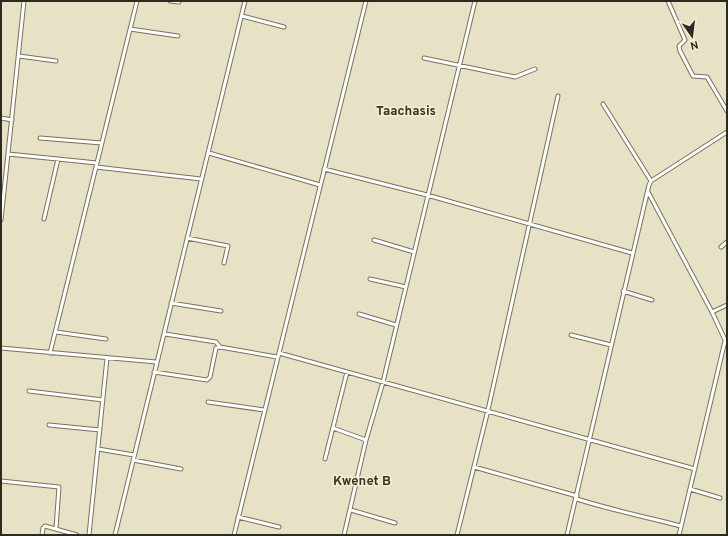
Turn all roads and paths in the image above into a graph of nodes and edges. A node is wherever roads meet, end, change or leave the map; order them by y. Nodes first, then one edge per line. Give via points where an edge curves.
1 (24, 1) edge
2 (137, 1) edge
3 (170, 1) edge
4 (245, 1) edge
5 (366, 1) edge
6 (475, 1) edge
7 (668, 1) edge
8 (179, 2) dead end
9 (242, 16) junction
10 (284, 27) dead end
11 (130, 29) junction
12 (178, 36) dead end
13 (18, 56) junction
14 (424, 58) dead end
15 (56, 61) dead end
16 (459, 66) junction
17 (535, 69) dead end
18 (558, 96) dead end
19 (603, 104) dead end
20 (727, 111) edge
21 (1, 118) edge
22 (12, 120) junction
23 (727, 132) edge
24 (40, 138) dead end
25 (102, 143) junction
26 (209, 152) junction
27 (8, 154) junction
28 (58, 159) junction
29 (97, 163) junction
30 (96, 167) junction
31 (324, 169) junction
32 (3, 178) edge
33 (201, 179) junction
34 (651, 181) junction
35 (320, 185) junction
36 (647, 191) junction
37 (427, 194) junction
38 (44, 219) dead end
39 (1, 220) edge
40 (528, 224) junction
41 (187, 238) junction
42 (374, 240) dead end
43 (727, 242) edge
44 (720, 247) dead end
45 (414, 252) junction
46 (632, 253) junction
47 (224, 263) dead end
48 (370, 279) dead end
49 (406, 287) junction
50 (623, 291) junction
51 (652, 300) dead end
52 (171, 303) junction
53 (727, 305) edge
54 (221, 311) dead end
55 (712, 312) junction
56 (359, 314) dead end
57 (396, 324) junction
58 (56, 332) junction
59 (164, 334) junction
60 (571, 335) dead end
61 (106, 339) dead end
62 (726, 342) edge
63 (611, 345) junction
64 (220, 347) junction
65 (1, 348) edge
66 (50, 353) junction
67 (278, 355) junction
68 (107, 358) junction
69 (156, 362) junction
70 (154, 372) junction
71 (347, 372) junction
72 (383, 382) junction
73 (29, 391) dead end
74 (103, 400) junction
75 (208, 402) dead end
76 (264, 410) junction
77 (488, 410) junction
78 (49, 424) dead end
79 (333, 428) junction
80 (100, 430) junction
81 (590, 439) junction
82 (366, 440) junction
83 (98, 449) junction
84 (134, 455) junction
85 (325, 459) dead end
86 (133, 460) junction
87 (474, 467) junction
88 (695, 468) junction
89 (181, 469) dead end
90 (1, 481) edge
91 (690, 489) junction
92 (577, 497) junction
93 (720, 498) dead end
94 (351, 510) junction
95 (238, 517) junction
96 (395, 524) dead end
97 (681, 526) junction
98 (279, 527) dead end
99 (56, 528) junction
100 (73, 534) edge
101 (42, 535) edge
102 (78, 535) edge
103 (89, 535) edge
104 (115, 535) edge
105 (234, 535) edge
106 (344, 535) edge
107 (457, 535) edge
108 (567, 535) edge
109 (679, 535) edge

1 - 13 street
2 - 11 street
3 - 8 street
4 - 9 street
5 - 31 street
6 - 16 street
7 - 20 street via 685,40 680,46 680,51 694,76 707,77
9 - 10 street
9 - 26 street
11 - 12 street
11 - 25 street
13 - 15 street
13 - 22 street
14 - 16 street
16 - 17 street via 515,77
16 - 37 street
18 - 40 street
19 - 34 street
21 - 22 street
22 - 27 street
23 - 34 street
24 - 25 street
25 - 29 street
26 - 33 street
26 - 35 street
27 - 28 street
27 - 32 street
28 - 29 street
28 - 38 street
29 - 30 street
30 - 33 street
30 - 58 street
31 - 35 street
31 - 37 street
32 - 39 street
33 - 41 street
34 - 36 street
35 - 67 street
36 - 46 street
36 - 55 street
37 - 40 street
37 - 45 street
40 - 46 street
40 - 77 street
41 - 47 street via 228,246
41 - 52 street
42 - 45 street
43 - 44 street
45 - 49 street
46 - 50 street
48 - 49 street
49 - 57 street
50 - 51 street
50 - 63 street
52 - 54 street
52 - 59 street
53 - 55 street
55 - 62 street
56 - 57 street
57 - 72 street
58 - 61 street
58 - 66 street
59 - 64 street via 216,342
59 - 69 street
60 - 63 street
62 - 88 street
63 - 81 street
64 - 67 street
64 - 70 street via 216,350 210,377 207,380
65 - 66 street
66 - 68 street
67 - 71 street
67 - 76 street
68 - 69 street
68 - 74 street
69 - 70 street
70 - 84 street
71 - 72 street
71 - 79 street
72 - 77 street
72 - 82 street
73 - 74 street
74 - 80 street
75 - 76 street
76 - 95 street
77 - 81 street
77 - 87 street
78 - 80 street
79 - 82 street
79 - 85 street
80 - 83 street
81 - 88 street
81 - 92 street
82 - 94 street
83 - 84 street
83 - 103 street
84 - 86 street
86 - 89 street
86 - 104 street
87 - 92 street
87 - 107 street
88 - 91 street
90 - 99 street via 59,487
91 - 93 street
91 - 97 street
92 - 97 street via 603,508
92 - 108 street
94 - 96 street
94 - 106 street
95 - 98 street
95 - 105 street
97 - 109 street
99 - 100 street
99 - 101 street via 44,526
100 - 102 street

